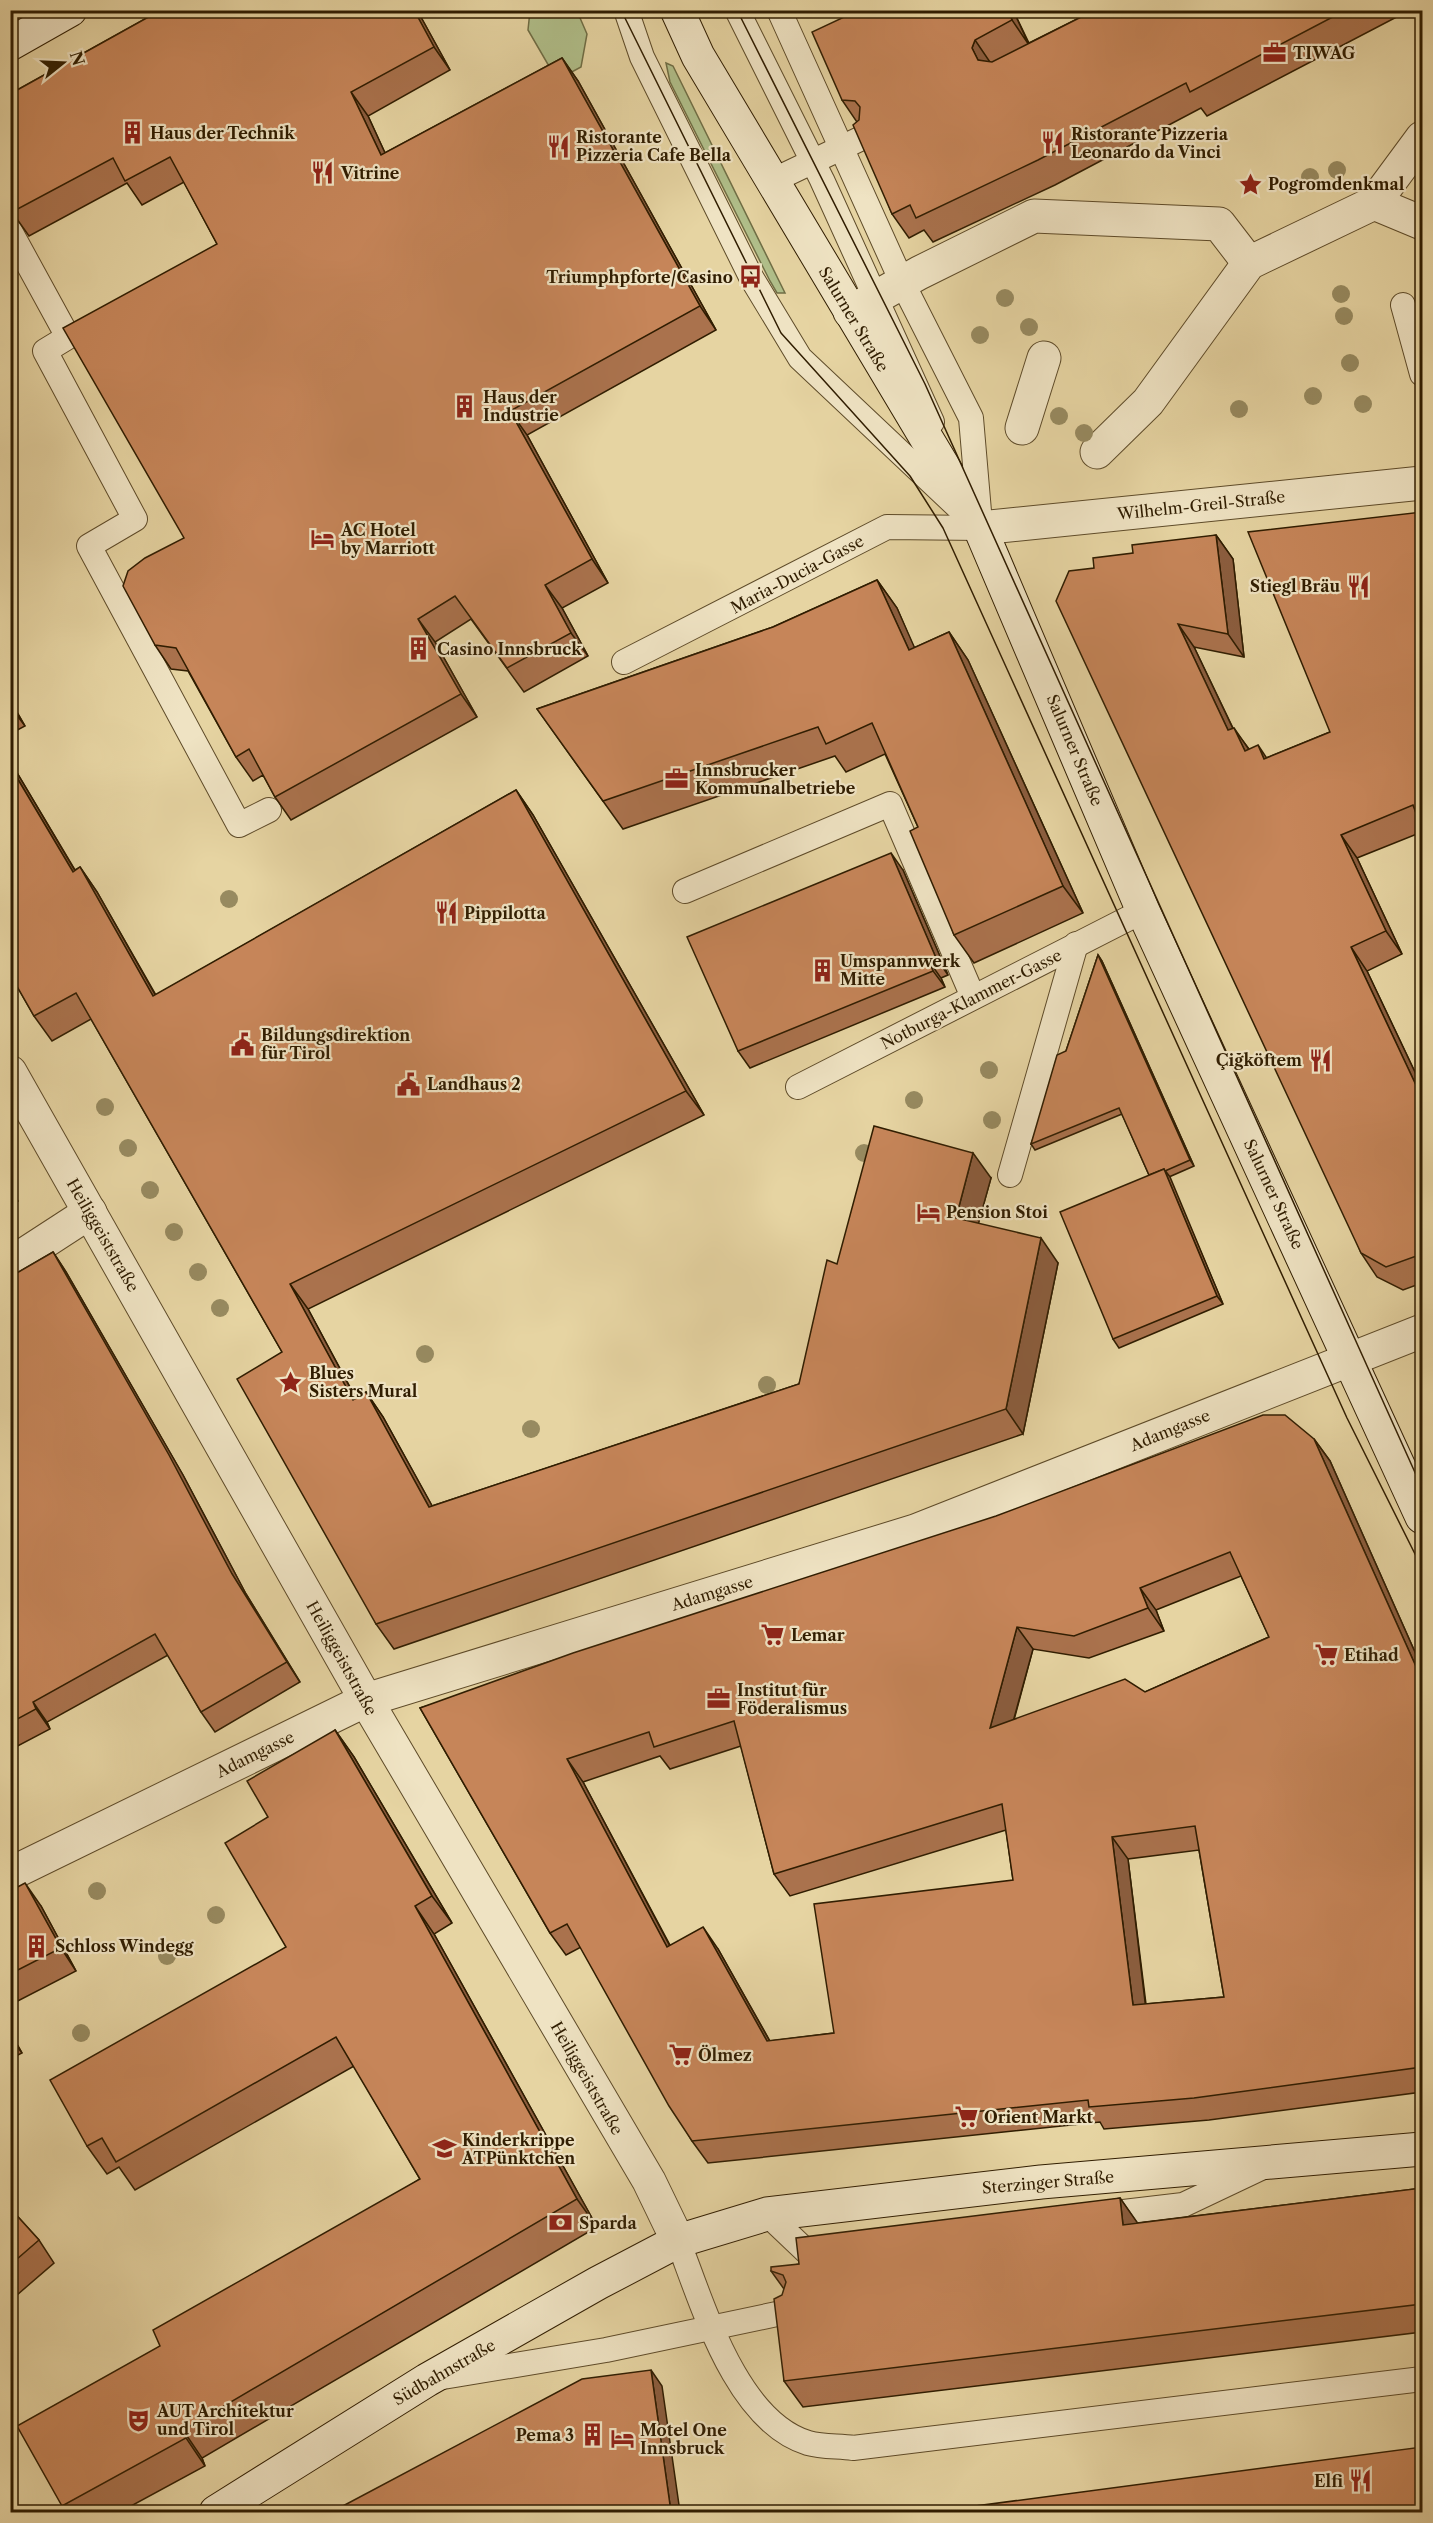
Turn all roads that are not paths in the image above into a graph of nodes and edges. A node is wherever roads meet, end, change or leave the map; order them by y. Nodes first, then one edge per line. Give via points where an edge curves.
1 (70, 10) edge
2 (626, 10) edge
3 (662, 10) edge
4 (677, 10) edge
5 (736, 10) edge
6 (779, 10) edge
7 (10, 44) edge
8 (698, 56) junction
9 (864, 137) edge
10 (1422, 138) edge
11 (841, 149) junction
12 (813, 162) junction
13 (772, 181) junction
14 (1374, 204) junction
15 (1422, 223) edge
16 (10, 231) edge
17 (1249, 263) junction
18 (875, 297) junction
19 (1403, 305) dead end
20 (1044, 358) dead end
21 (1422, 374) edge
22 (1022, 428) dead end
23 (1097, 452) dead end
24 (1422, 483) edge
25 (980, 528) junction
26 (624, 662) dead end
27 (269, 810) edge
28 (685, 891) dead end
29 (1143, 911) junction
30 (1076, 944) junction
31 (973, 997) junction
32 (10, 1072) edge
33 (798, 1088) dead end
34 (1010, 1175) dead end
35 (90, 1212) junction
36 (10, 1264) edge
37 (1422, 1330) edge
38 (1350, 1359) junction
39 (1422, 1517) edge
40 (366, 1700) junction
41 (10, 1874) edge
42 (1422, 2149) edge
43 (1274, 2162) junction
44 (767, 2214) junction
45 (1077, 2218) edge
46 (678, 2241) junction
47 (853, 2245) edge
48 (791, 2311) edge
49 (712, 2328) junction
50 (1422, 2379) edge
51 (427, 2380) junction
52 (216, 2512) edge

1 - 7 street
2 - 25 lane via 642,57 751,277 800,358
3 - 8 street
4 - 8 street, Salurner Straße
5 - 12 lane
6 - 11 lane
8 - 13 street, Salurner Straße
9 - 11 lane
10 - 14 street
11 - 12 lane
11 - 18 lane
12 - 13 lane
12 - 18 lane
13 - 18 street, Salurner Straße
14 - 15 street
14 - 17 street
16 - 27 lane via 68,338 45,351 135,519 89,546 239,825
17 - 18 street via 1220,224 1034,216
17 - 23 street via 1148,402
18 - 25 street, Salurner Straße
18 - 25 lane via 971,418
19 - 21 lane
20 - 22 street
24 - 25 street, Wilhelm-Greil-Straße
25 - 26 lane, Maria-Ducia-Gasse via 887,527
25 - 29 street, Salurner Straße
28 - 31 lane via 890,804
29 - 30 lane, Notburga-Klammer-Gasse
29 - 38 street, Salurner Straße
30 - 31 lane, Notburga-Klammer-Gasse
30 - 34 lane
31 - 33 lane, Notburga-Klammer-Gasse
32 - 35 street, Heiliggeiststraße
35 - 36 street
35 - 40 street, Heiliggeiststraße
37 - 38 street, Adamgasse
38 - 39 street, Salurner Straße
38 - 40 street, Adamgasse via 915,1531
40 - 41 street, Adamgasse
40 - 46 street, Heiliggeiststraße via 649,2181
42 - 43 street, Sterzinger Straße
43 - 44 street, Sterzinger Straße via 1019,2184
43 - 45 lane via 1183,2205
44 - 46 street, Sterzinger Straße
44 - 47 lane via 806,2251
46 - 49 lane
46 - 51 street, Südbahnstraße
48 - 49 lane
49 - 50 lane via 749,2399 779,2427 808,2443 854,2448
49 - 51 lane
51 - 52 street, Südbahnstraße

